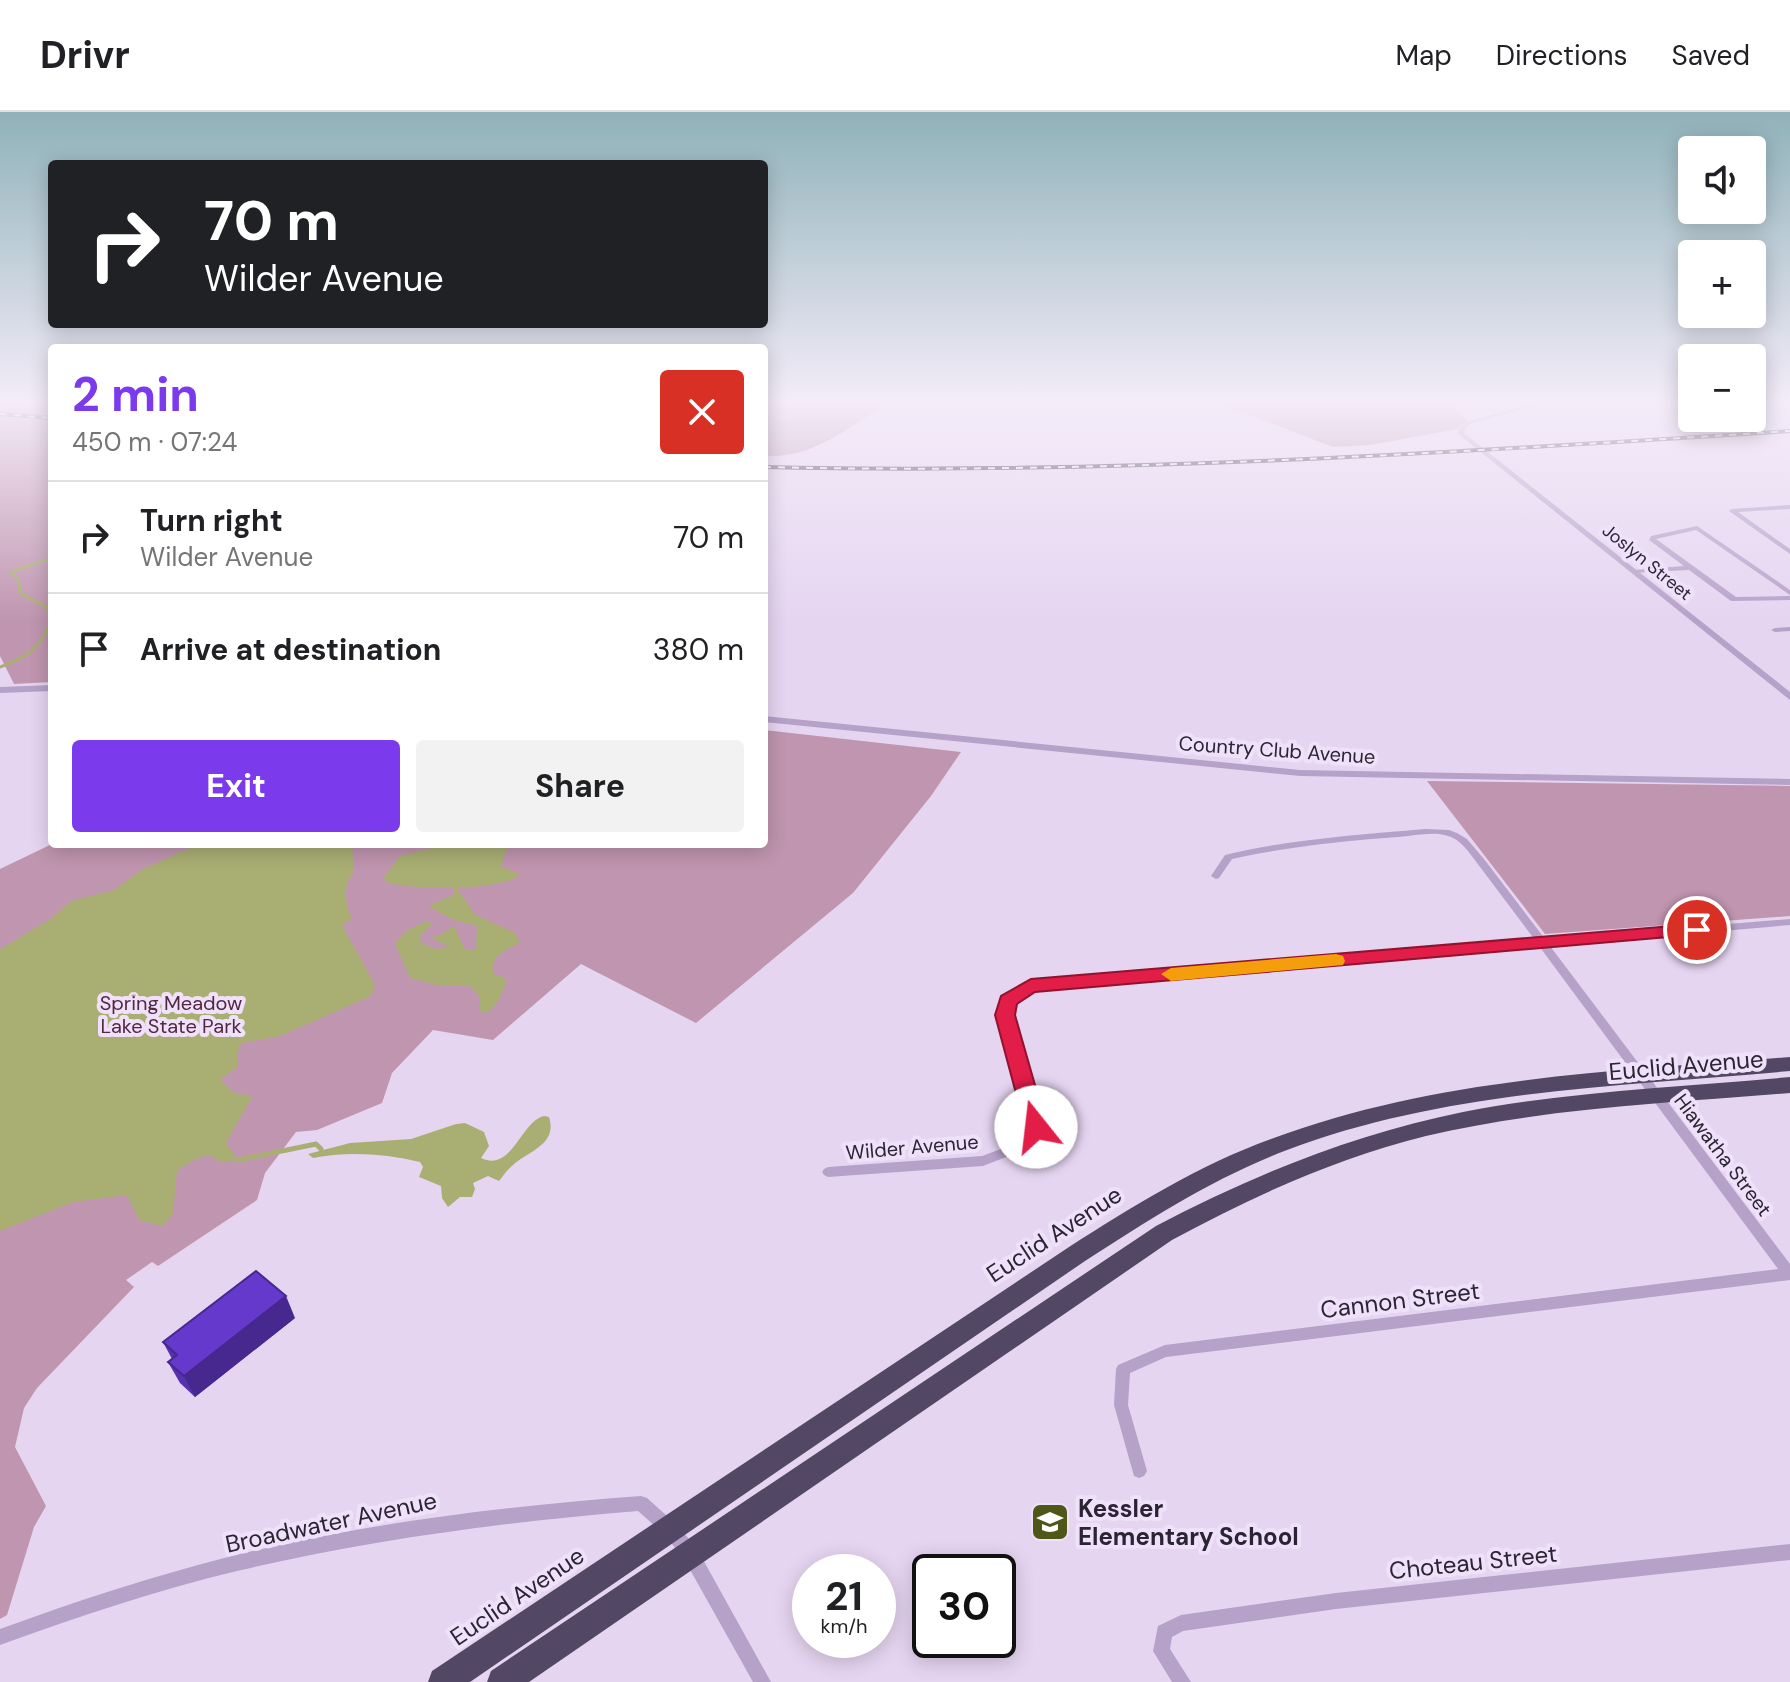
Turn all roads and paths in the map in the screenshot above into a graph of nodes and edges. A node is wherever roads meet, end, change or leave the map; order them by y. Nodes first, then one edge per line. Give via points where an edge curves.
1 (1509, 474) edge
2 (1790, 507) edge
3 (1790, 552) edge
4 (1687, 568) junction
5 (1634, 572) junction
6 (1790, 595) edge
7 (1790, 629) edge
8 (1775, 630) dead end
9 (48, 688) edge
10 (0, 690) edge
11 (1788, 694) edge
12 (768, 719) edge
13 (1790, 782) edge
14 (1216, 876) dead end
15 (1790, 922) edge
16 (1541, 944) junction
17 (1790, 1064) edge
18 (1790, 1085) edge
19 (1649, 1087) junction
20 (828, 1172) dead end
21 (1077, 1254) junction
22 (1790, 1274) edge
23 (1102, 1275) junction
24 (1139, 1471) dead end
25 (670, 1529) junction
26 (1790, 1552) edge
27 (690, 1553) junction
28 (0, 1637) edge
29 (443, 1682) edge
30 (502, 1682) edge
31 (762, 1682) edge
32 (1182, 1682) edge

1 - 5 street, Joslyn Street
2 - 3 street via 1732,511
4 - 5 street
4 - 6 street via 1740,601
4 - 6 street via 1653,537 1697,528
5 - 11 street, Joslyn Street
7 - 8 street
9 - 10 street
12 - 13 street, Country Club Avenue via 1300,773
14 - 16 street via 1228,857 1256,850 1449,832 1481,861
15 - 16 street, Wilder Avenue
16 - 19 street, Hiawatha Street
16 - 20 street, Wilder Avenue via 1031,986 1008,1001 1005,1015 1036,1127 1027,1144 983,1161
17 - 19 highway, Euclid Avenue
18 - 19 highway, Euclid Avenue
19 - 21 highway, Euclid Avenue via 1463,1098 1328,1128 1241,1161 1160,1201
19 - 22 street, Hiawatha Street
19 - 23 highway, Euclid Avenue via 1465,1119 1329,1156 1228,1196
21 - 23 highway
21 - 25 highway, Euclid Avenue
22 - 24 street, Cannon Street via 1165,1351 1123,1369 1121,1405
23 - 27 highway, Euclid Avenue
25 - 27 street, Broadwater Avenue
25 - 28 street, Broadwater Avenue via 641,1503 479,1518 369,1535 138,1591
25 - 29 highway, Euclid Avenue
26 - 32 street, Choteau Street via 1181,1623 1164,1632 1161,1651
27 - 30 highway, Euclid Avenue
27 - 31 street, Broadwater Avenue

